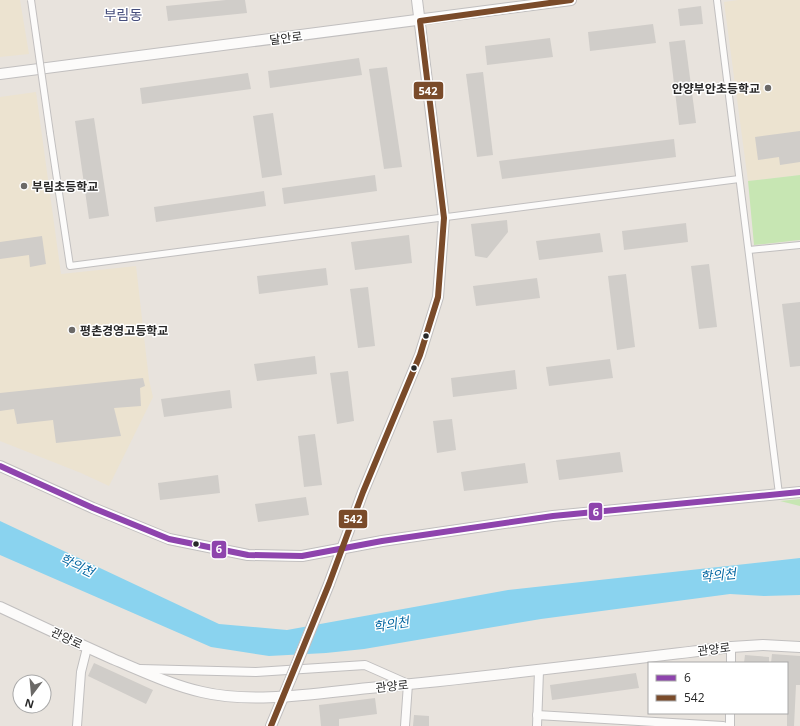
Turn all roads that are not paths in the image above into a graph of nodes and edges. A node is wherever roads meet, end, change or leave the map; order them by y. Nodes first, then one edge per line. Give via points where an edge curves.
1 (31, 0) edge
2 (417, 0) edge
3 (571, 0) edge
4 (717, 0) edge
5 (420, 20) junction
6 (0, 74) edge
7 (739, 179) junction
8 (444, 218) junction
9 (800, 245) edge
10 (749, 250) junction
11 (0, 466) edge
12 (800, 492) edge
13 (779, 494) junction
14 (343, 548) junction
15 (0, 607) edge
16 (732, 647) junction
17 (88, 648) junction
18 (800, 648) edge
19 (731, 662) edge
20 (137, 669) junction
21 (539, 671) junction
22 (408, 684) junction
23 (283, 696) junction
24 (730, 714) edge
25 (537, 715) junction
26 (77, 726) edge
27 (271, 726) edge
28 (405, 726) edge
29 (536, 726) edge
30 (723, 726) edge
31 (730, 726) edge

1 - 8 street, bridge via 70,266
2 - 5 street
3 - 5 street, 달안로
4 - 7 street
5 - 6 street, 달안로
5 - 8 street
7 - 8 street
7 - 10 street
8 - 14 street via 438,297 420,355 363,492
9 - 10 street
10 - 13 street
11 - 14 street via 169,539 248,555 302,556
12 - 13 street
13 - 14 street via 553,516
14 - 23 street, bridge
15 - 17 street, 관양로
16 - 18 street, 관양로 via 763,645
16 - 19 street
16 - 21 street, 관양로
17 - 20 street, 관양로
17 - 26 street via 80,672
20 - 22 street via 256,672 365,665
20 - 23 street, 관양로 via 203,692 237,697
21 - 22 street, 관양로
21 - 25 street
22 - 23 street, 관양로
22 - 28 street
23 - 27 street
24 - 31 street
25 - 29 street
25 - 30 street

